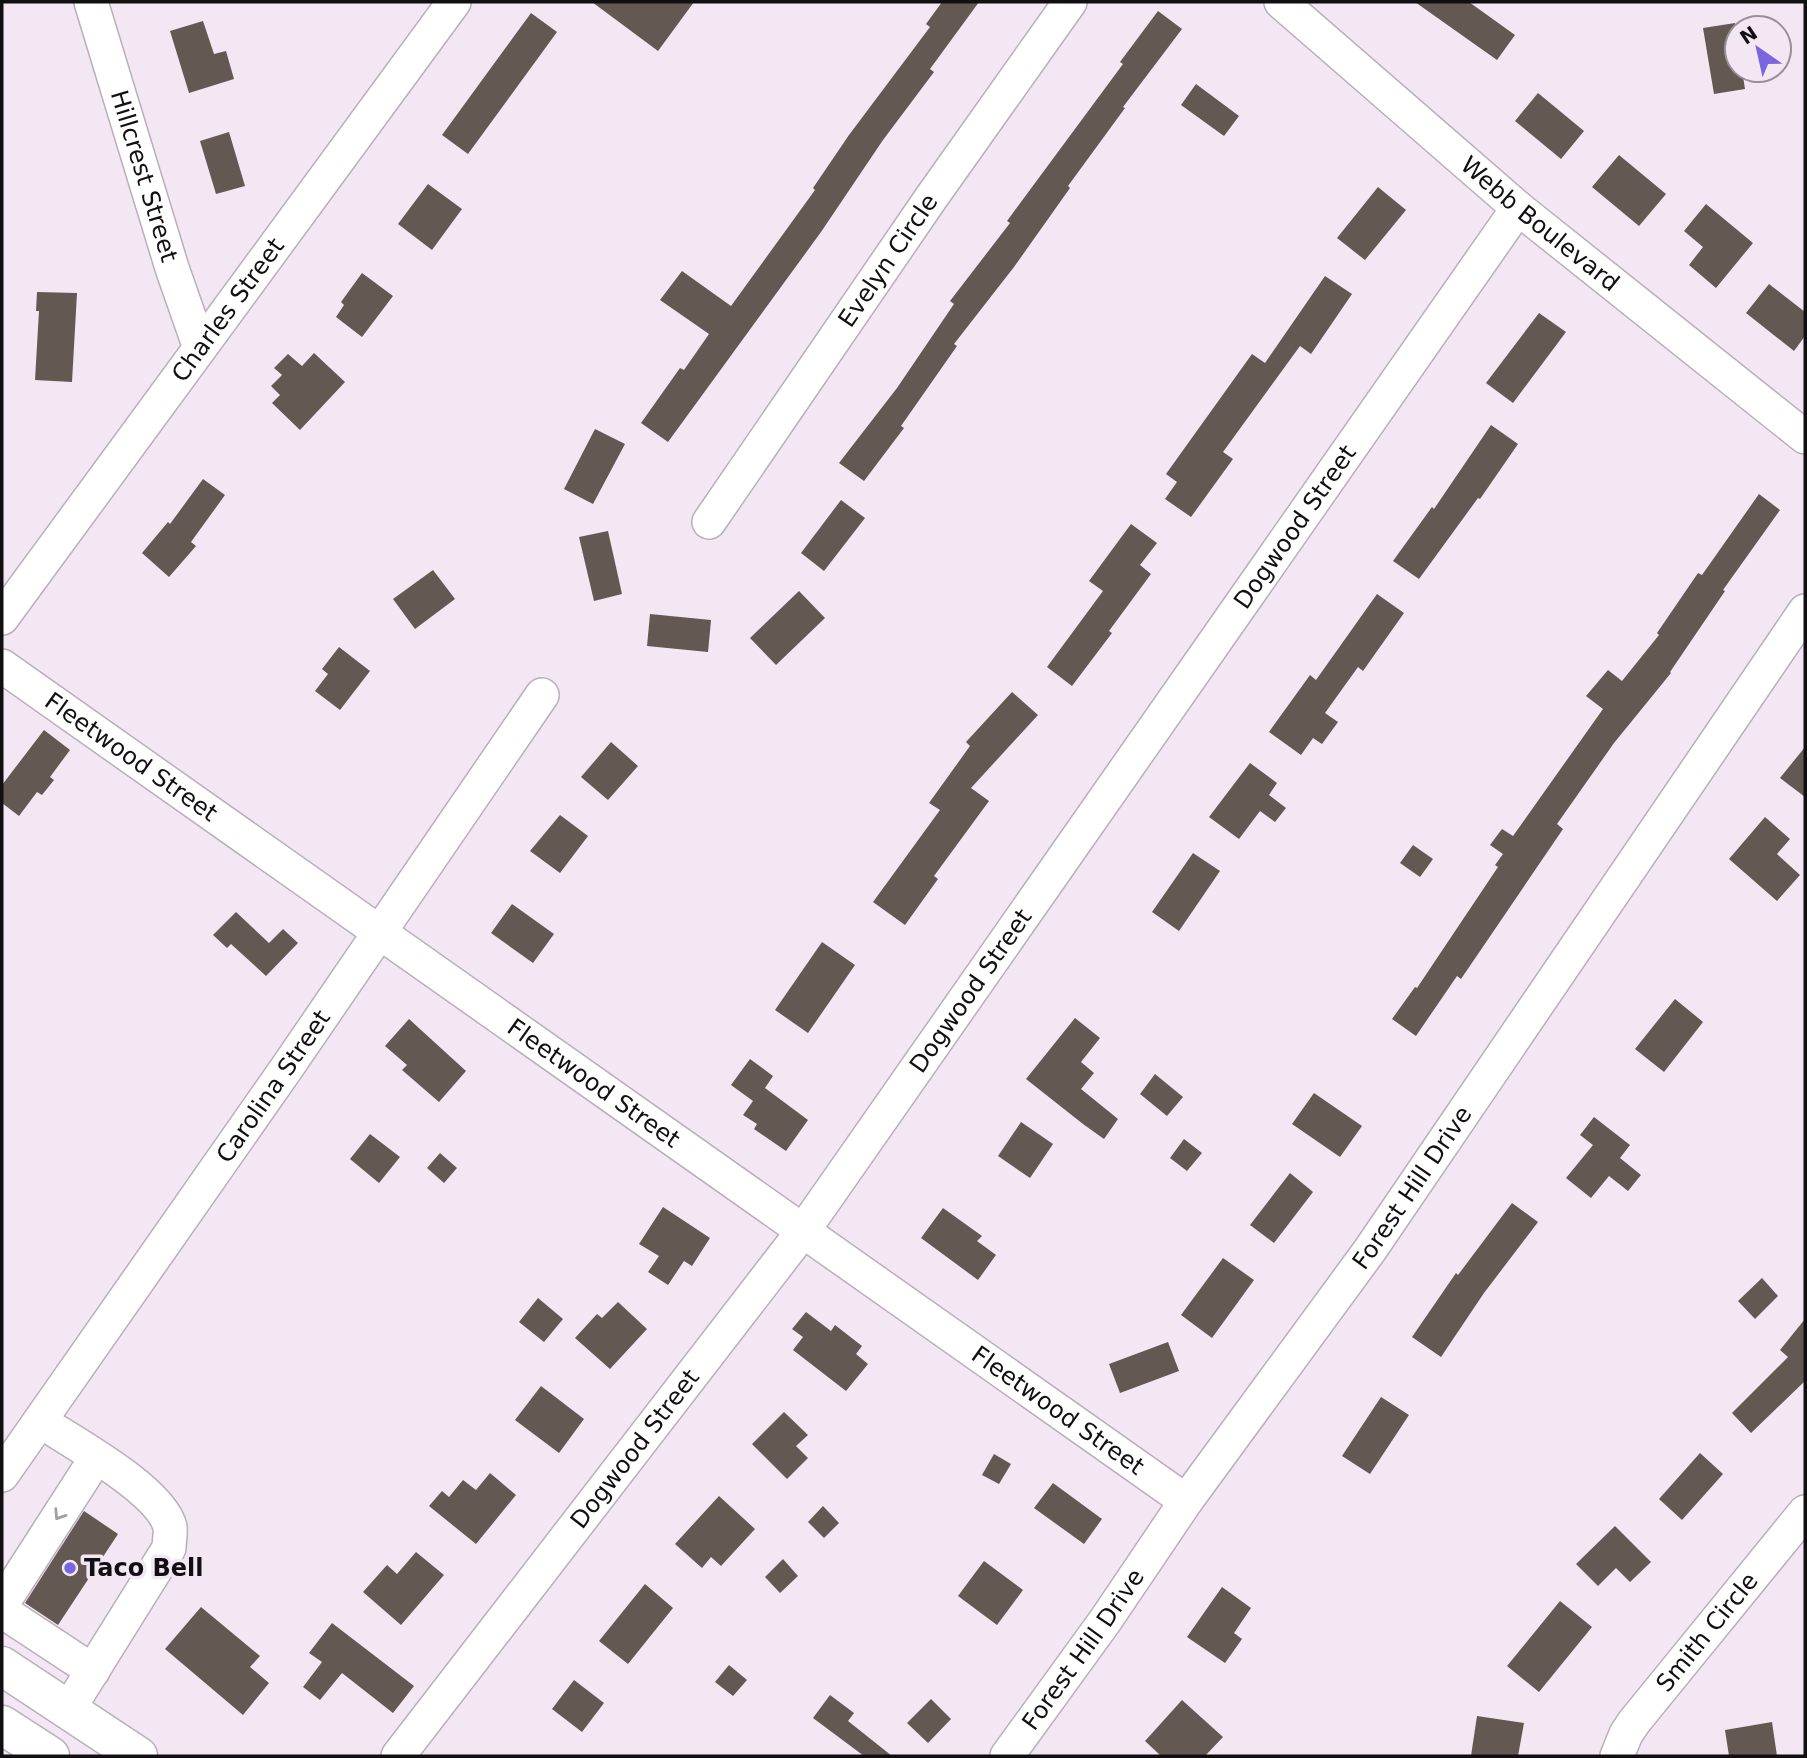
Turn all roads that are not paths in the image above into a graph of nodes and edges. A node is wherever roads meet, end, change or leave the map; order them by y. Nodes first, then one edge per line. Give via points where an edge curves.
1 (91, 2) edge
2 (454, 2) edge
3 (1070, 2) edge
4 (1281, 2) edge
5 (1518, 208) junction
6 (200, 348) junction
7 (1805, 437) edge
8 (709, 522) dead end
9 (1805, 611) edge
10 (2, 618) edge
11 (2, 666) edge
12 (542, 695) dead end
13 (380, 932) junction
14 (803, 1230) junction
15 (40, 1421) junction
16 (96, 1458) junction
17 (2, 1475) edge
18 (1186, 1501) junction
19 (1805, 1512) edge
20 (2, 1604) edge
21 (2, 1611) edge
22 (2, 1666) edge
23 (93, 1671) junction
24 (68, 1710) junction
25 (2, 1725) edge
26 (50, 1756) edge
27 (138, 1756) edge
28 (398, 1756) edge
29 (1007, 1756) edge
30 (1617, 1756) edge

1 - 6 street, Hillcrest Street
2 - 6 street, Charles Street
3 - 8 street, Evelyn Circle
4 - 5 street, Webb Boulevard
5 - 7 street, Webb Boulevard
5 - 14 street, Dogwood Street
6 - 10 street, Charles Street
9 - 18 street, Forest Hill Drive via 1370,1250
11 - 13 street, Fleetwood Street
12 - 13 street, Carolina Street
13 - 14 street, Fleetwood Street
13 - 15 street, Carolina Street
14 - 18 street, Fleetwood Street
14 - 28 street, Dogwood Street
15 - 16 street
15 - 17 street, Carolina Street
16 -> 20 street
16 - 23 street via 139,1486 170,1526 169,1548
18 - 29 street, Forest Hill Drive
19 - 30 street, Smith Circle via 1634,1722
21 - 23 street
22 - 24 main road
23 - 24 street
24 - 27 main road
25 - 26 main road

